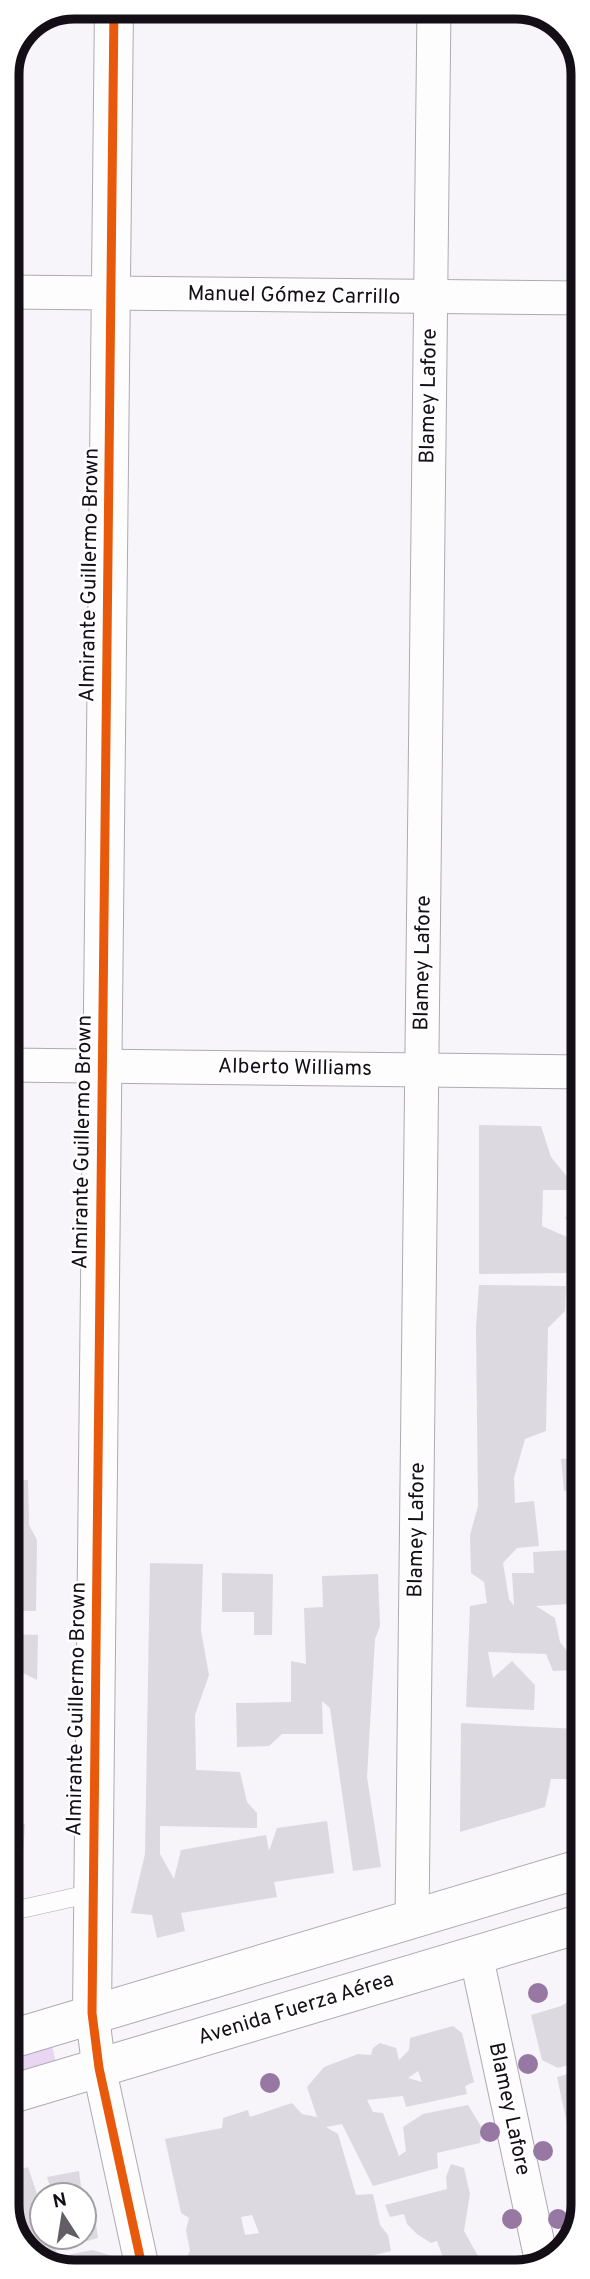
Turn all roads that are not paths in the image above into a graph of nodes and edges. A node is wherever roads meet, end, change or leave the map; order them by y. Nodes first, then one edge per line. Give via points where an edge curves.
1 (114, 19) edge
2 (434, 19) edge
3 (19, 292) edge
4 (112, 294) junction
5 (430, 297) junction
6 (571, 298) edge
7 (19, 1065) edge
8 (101, 1066) junction
9 (422, 1069) junction
10 (571, 1072) edge
11 (571, 1872) edge
12 (93, 1893) junction
13 (19, 1910) edge
14 (412, 1919) junction
15 (571, 1927) edge
16 (476, 1955) junction
17 (92, 2013) junction
18 (19, 2036) edge
19 (99, 2068) junction
20 (19, 2092) edge
21 (540, 2254) edge
22 (141, 2260) edge

1 - 4 street, Almirante Guillermo Brown
2 - 5 street, Blamey Lafore
3 - 4 street, Manuel Gómez Carrillo
4 - 5 street, Manuel Gómez Carrillo
4 - 8 street, Almirante Guillermo Brown
5 - 6 street, Manuel Gómez Carrillo
5 - 9 street, Blamey Lafore
7 - 8 street, Alberto Williams
8 - 9 street, Alberto Williams
8 - 12 street, Almirante Guillermo Brown
9 - 10 street, Alberto Williams
9 - 14 street, Blamey Lafore
11 - 14 street
12 - 13 lane
12 - 17 street, Almirante Guillermo Brown
14 - 17 street
15 - 16 street, Avenida Fuerza Aérea
16 - 19 street, Avenida Fuerza Aérea
16 - 21 street, Blamey Lafore
17 - 18 street
17 - 19 street, Almirante Guillermo Brown
19 - 20 street, Avenida Fuerza Aérea
19 - 22 street, Almirante Guillermo Brown

